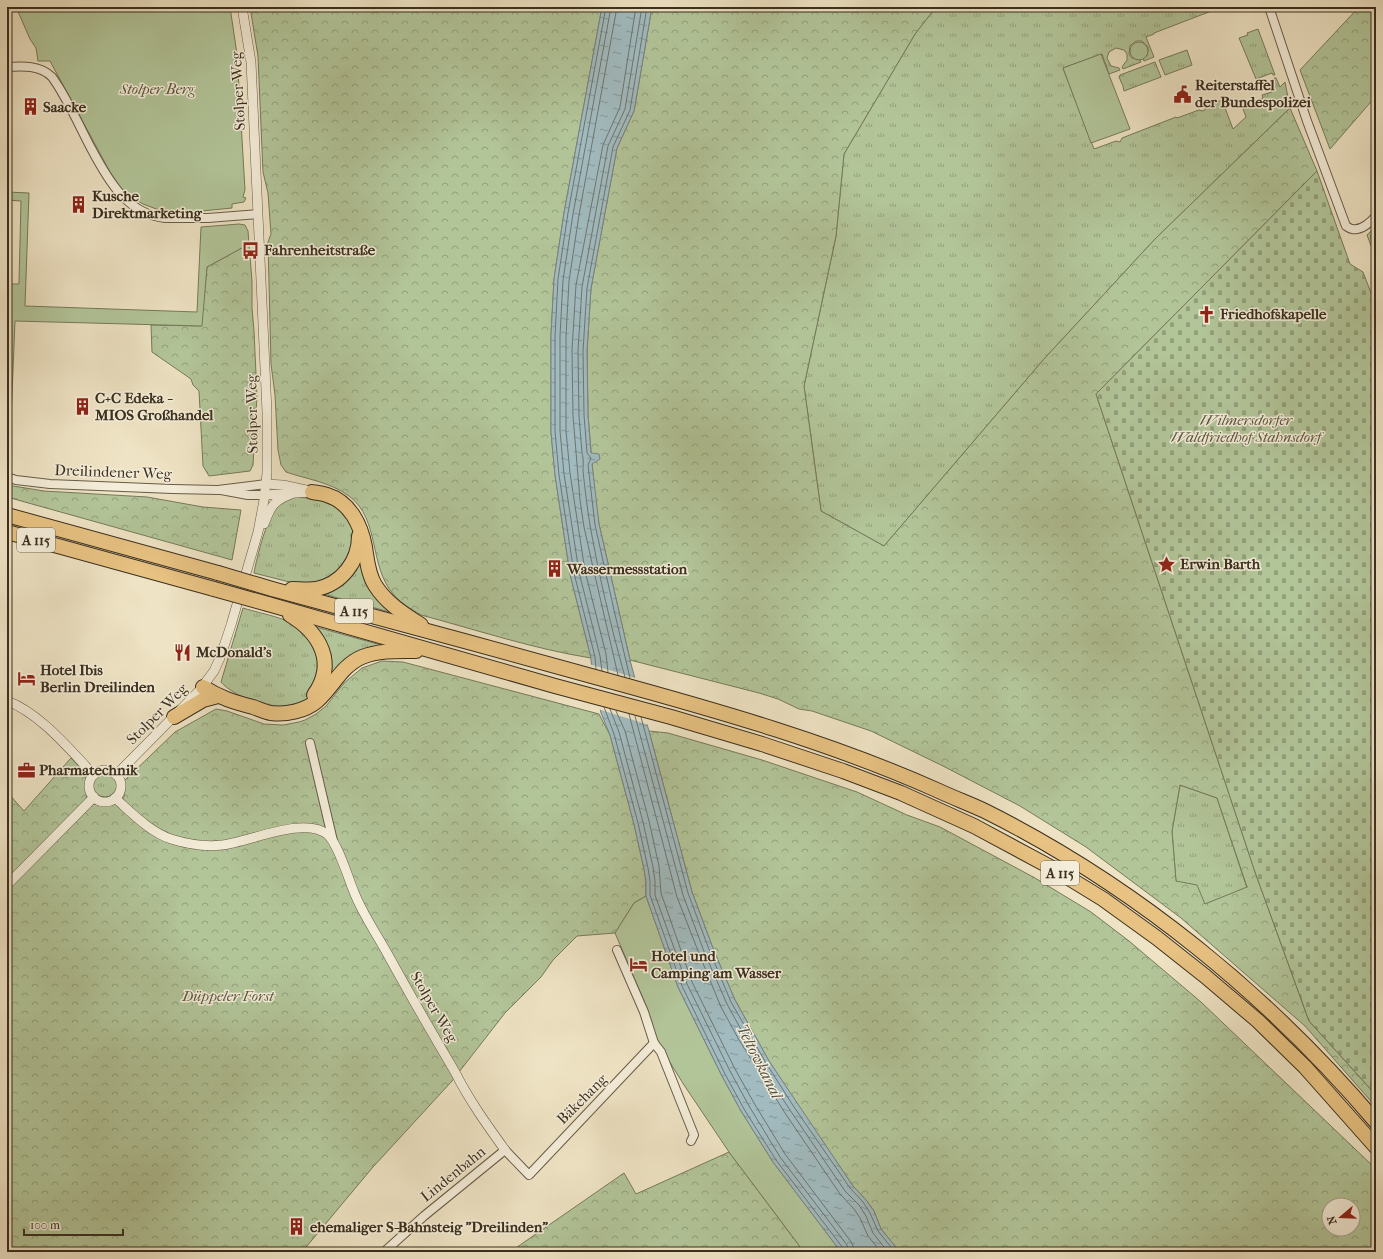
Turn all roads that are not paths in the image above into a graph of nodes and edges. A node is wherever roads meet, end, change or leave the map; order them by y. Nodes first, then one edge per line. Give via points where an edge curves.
1 (242, 7) edge
2 (1269, 7) edge
3 (7, 67) edge
4 (258, 214) junction
5 (1376, 216) edge
6 (7, 477) edge
7 (266, 484) junction
8 (218, 490) junction
9 (312, 492) junction
10 (265, 494) junction
11 (291, 494) junction
12 (7, 515) edge
13 (359, 525) junction
14 (7, 532) edge
15 (258, 532) junction
16 (272, 589) junction
17 (272, 606) junction
18 (435, 634) junction
19 (431, 651) junction
20 (206, 683) junction
21 (218, 696) junction
22 (7, 701) edge
23 (254, 708) junction
24 (300, 710) junction
25 (174, 717) junction
26 (310, 743) dead end
27 (94, 775) junction
28 (116, 775) junction
29 (94, 797) junction
30 (114, 798) junction
31 (333, 841) junction
32 (7, 885) edge
33 (617, 950) dead end
34 (654, 1043) junction
35 (1376, 1122) edge
36 (691, 1141) dead end
37 (1376, 1147) edge
38 (505, 1150) junction
39 (529, 1175) joint
40 (384, 1252) edge

1 - 4 street, Stolper Weg via 251,62
2 - 5 street via 1346,226 1352,229 1359,228
3 - 4 street via 33,68 47,72 52,77 108,179 122,196 148,214 165,218 208,218
4 - 7 street, Stolper Weg via 267,412
6 - 8 street, Dreilindener Weg via 50,484
7 - 8 street, Dreilindener Weg
7 - 9 street
7 - 10 street, Stolper Weg
8 - 10 street, Dreilindener Weg via 238,494
9 - 11 street
9 - 13 highway via 327,494 336,499 353,514
10 - 11 street
10 - 15 street, Stolper Weg
11 - 15 street via 274,502 263,527
12 - 16 highway, A 115, bridge
13 - 16 highway via 359,545 354,561 339,579 315,589
13 - 18 highway via 374,585 400,612
14 - 17 highway, A 115, bridge
15 - 20 street, Stolper Weg via 222,652
16 - 18 highway, A 115
17 - 19 highway, A 115
17 - 24 highway via 300,621 310,630 324,655 325,665 319,688
18 - 35 highway, A 115 via 677,699 802,737 878,764 984,810 1081,865 1199,948 1302,1041
19 - 24 highway via 391,652 363,657 342,670 316,702
19 - 37 highway, A 115 via 671,717 829,766 901,793 974,826 1103,899 1205,976 1258,1021 1305,1068
20 - 21 highway
20 - 23 highway
20 - 25 street, Stolper Weg
21 - 23 highway
21 - 25 highway via 203,700
22 - 27 street via 34,716
23 - 24 highway via 271,713
25 - 28 street, Stolper Weg
26 - 31 street, Stolper Weg
27 - 28 street via 105,770
27 - 29 street via 90,783
28 - 30 street via 121,784 118,795
29 - 30 street via 102,801
29 - 32 street
30 - 31 street via 153,830 170,839 196,845 221,846 301,827 321,831
31 - 38 street, Stolper Weg via 362,910 479,1114
33 - 34 street via 644,1012
34 - 36 street via 661,1052 694,1135
34 - 39 street, Bäkehang
38 - 39 street, Stolper Weg
38 - 40 street, Lindenbahn

